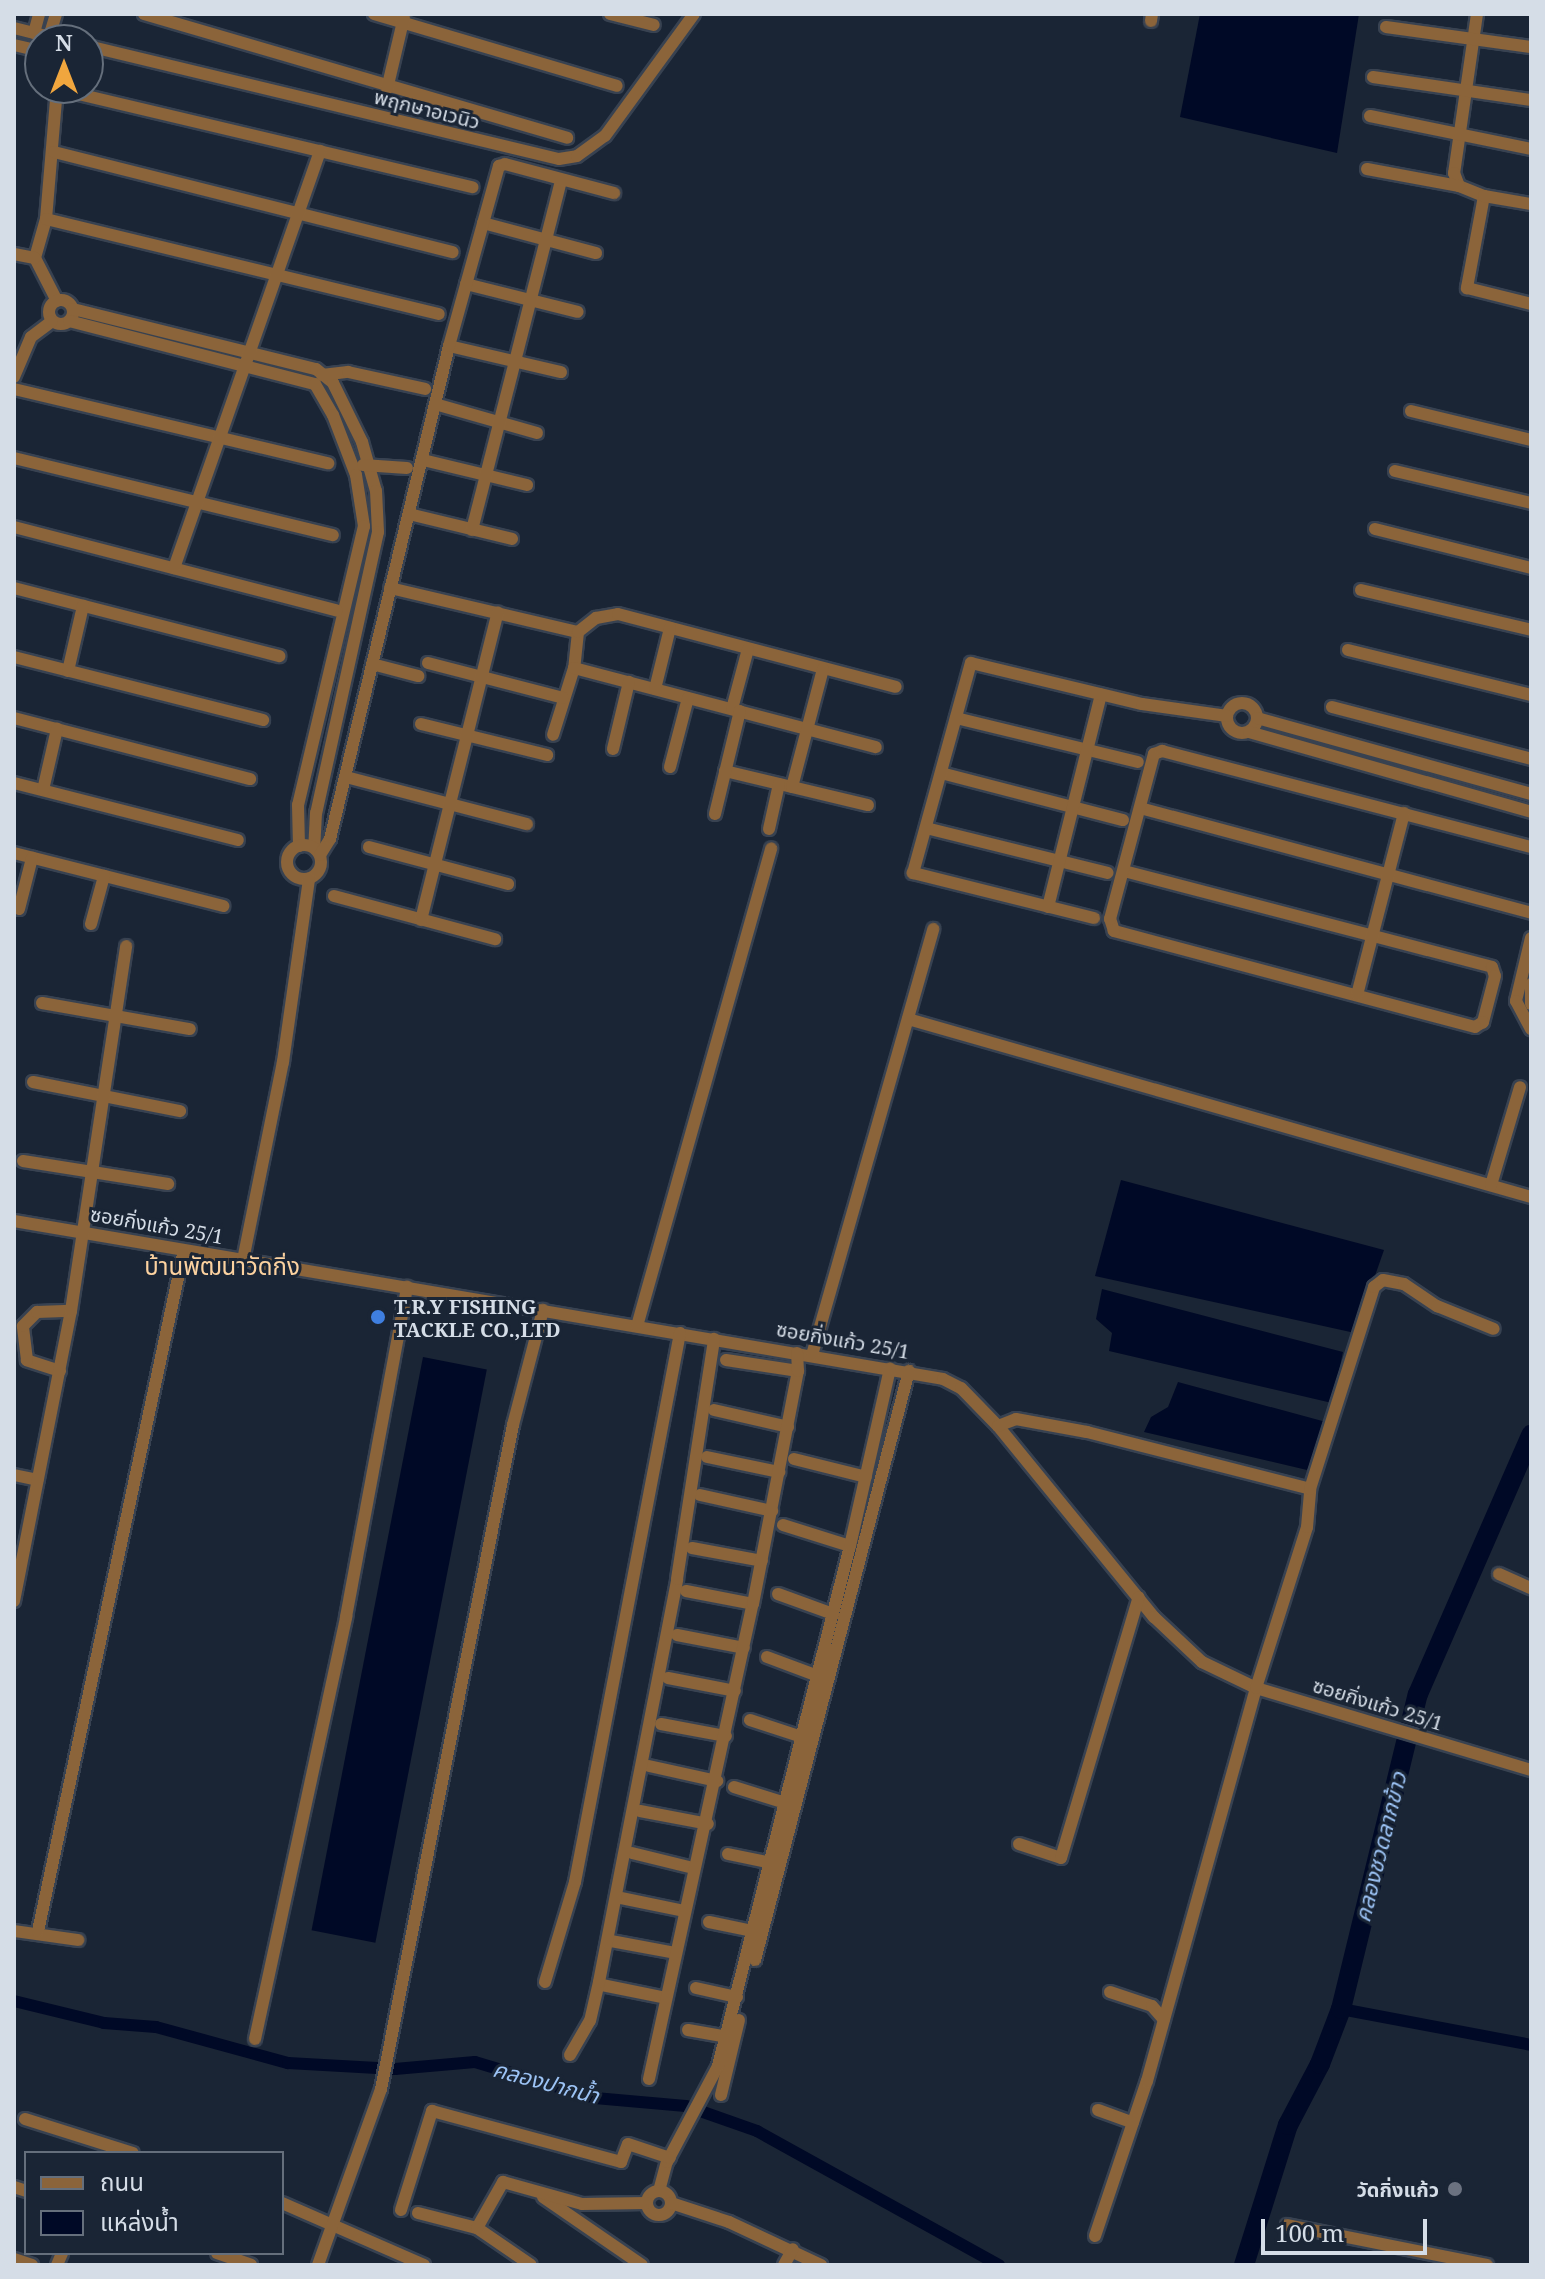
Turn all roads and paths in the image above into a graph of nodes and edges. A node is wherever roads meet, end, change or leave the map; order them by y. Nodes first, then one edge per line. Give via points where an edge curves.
1 (144, 14) edge
2 (374, 14) edge
3 (610, 14) edge
4 (694, 14) edge
5 (1477, 14) edge
6 (403, 18) edge
7 (654, 25) dead end
8 (1386, 27) dead end
9 (1473, 39) junction
10 (1531, 47) edge
11 (104, 50) edge
12 (1373, 77) dead end
13 (617, 86) dead end
14 (387, 89) junction
15 (1466, 91) junction
16 (104, 99) edge
17 (1531, 100) edge
18 (56, 104) edge
19 (1370, 116) dead end
20 (1459, 135) junction
21 (567, 138) dead end
22 (1531, 149) edge
23 (320, 151) junction
24 (54, 152) junction
25 (1367, 169) dead end
26 (561, 180) junction
27 (1459, 186) junction
28 (473, 187) dead end
29 (614, 193) dead end
30 (1484, 196) junction
31 (1531, 204) edge
32 (298, 214) junction
33 (46, 219) junction
34 (483, 223) junction
35 (546, 238) junction
36 (453, 252) dead end
37 (596, 253) dead end
38 (14, 254) edge
39 (35, 258) junction
40 (276, 275) junction
41 (466, 284) junction
42 (531, 300) junction
43 (57, 301) junction
44 (1531, 304) edge
45 (578, 312) dead end
46 (439, 314) dead end
47 (71, 315) junction
48 (52, 321) junction
49 (449, 346) junction
50 (250, 350) junction
51 (17, 353) edge
52 (516, 361) junction
53 (244, 367) junction
54 (561, 372) dead end
55 (14, 377) edge
56 (319, 378) junction
57 (14, 389) edge
58 (425, 389) dead end
59 (435, 404) junction
60 (1411, 411) dead end
61 (500, 422) junction
62 (537, 433) dead end
63 (220, 437) junction
64 (1531, 440) edge
65 (14, 458) edge
66 (423, 460) junction
67 (328, 463) dead end
68 (370, 464) junction
69 (354, 466) junction
70 (407, 468) dead end
71 (1395, 471) dead end
72 (486, 475) junction
73 (527, 485) dead end
74 (197, 501) junction
75 (1531, 503) edge
76 (409, 514) junction
77 (14, 527) edge
78 (1375, 529) dead end
79 (472, 530) junction
80 (333, 535) dead end
81 (512, 539) dead end
82 (174, 568) junction
83 (1531, 568) edge
84 (14, 588) edge
85 (390, 588) junction
86 (1361, 590) dead end
87 (83, 606) junction
88 (336, 610) dead end
89 (498, 612) junction
90 (342, 627) junction
91 (670, 628) junction
92 (1531, 630) edge
93 (357, 631) junction
94 (578, 632) junction
95 (748, 649) junction
96 (1348, 650) dead end
97 (279, 656) dead end
98 (14, 657) edge
99 (428, 663) dead end
100 (372, 664) junction
101 (574, 668) junction
102 (823, 669) junction
103 (68, 671) junction
104 (418, 676) dead end
105 (483, 677) junction
106 (629, 682) junction
107 (896, 687) dead end
108 (655, 689) junction
109 (1101, 694) junction
110 (1531, 695) edge
111 (563, 698) junction
112 (688, 698) junction
113 (1332, 707) dead end
114 (736, 710) junction
115 (1227, 716) junction
116 (14, 718) edge
117 (956, 718) junction
118 (1257, 718) junction
119 (263, 720) dead end
120 (421, 724) dead end
121 (807, 728) junction
122 (57, 729) junction
123 (1249, 732) junction
124 (553, 735) dead end
125 (469, 737) junction
126 (876, 747) dead end
127 (613, 749) dead end
128 (1087, 749) junction
129 (547, 755) dead end
130 (1531, 759) edge
131 (1138, 762) dead end
132 (1419, 763) junction
133 (670, 767) dead end
134 (725, 771) junction
135 (941, 773) junction
136 (305, 775) junction
137 (346, 777) junction
138 (1414, 778) junction
139 (250, 779) dead end
140 (323, 780) junction
141 (14, 783) edge
142 (786, 785) junction
143 (43, 790) junction
144 (1531, 794) edge
145 (451, 805) junction
146 (868, 805) dead end
147 (1072, 807) junction
148 (1140, 808) junction
149 (1531, 812) edge
150 (1404, 813) junction
151 (715, 814) dead end
152 (1123, 820) dead end
153 (527, 824) dead end
154 (926, 828) junction
155 (769, 829) dead end
156 (238, 840) dead end
157 (299, 846) junction
158 (369, 847) dead end
159 (1531, 847) edge
160 (771, 848) dead end
161 (317, 851) junction
162 (14, 853) edge
163 (32, 858) junction
164 (1059, 862) junction
165 (436, 865) junction
166 (1124, 871) junction
167 (1387, 872) junction
168 (1108, 873) dead end
169 (104, 876) junction
170 (309, 879) junction
171 (508, 884) dead end
172 (334, 896) dead end
173 (223, 906) dead end
174 (1048, 907) junction
175 (19, 909) dead end
176 (1531, 913) edge
177 (1094, 918) dead end
178 (421, 920) junction
179 (91, 924) dead end
180 (933, 929) dead end
181 (1372, 936) junction
182 (1531, 938) edge
183 (495, 939) dead end
184 (126, 946) dead end
185 (1531, 984) edge
186 (1357, 995) junction
187 (42, 1003) dead end
188 (1531, 1004) edge
189 (117, 1015) junction
190 (908, 1019) junction
191 (190, 1029) dead end
192 (1531, 1029) edge
193 (33, 1082) dead end
194 (1520, 1087) dead end
195 (105, 1096) junction
196 (180, 1111) dead end
197 (23, 1161) dead end
198 (95, 1172) junction
199 (168, 1184) dead end
200 (1491, 1185) junction
201 (1531, 1197) edge
202 (14, 1221) edge
203 (82, 1233) junction
204 (184, 1250) junction
205 (243, 1260) junction
206 (407, 1287) junction
207 (543, 1310) junction
208 (71, 1311) junction
209 (637, 1326) junction
210 (1494, 1329) dead end
211 (680, 1333) junction
212 (714, 1339) junction
213 (797, 1353) junction
214 (812, 1355) junction
215 (726, 1360) dead end
216 (890, 1368) junction
217 (60, 1371) junction
218 (798, 1371) junction
219 (909, 1371) junction
220 (714, 1410) dead end
221 (998, 1426) junction
222 (788, 1427) junction
223 (707, 1457) dead end
224 (794, 1459) dead end
225 (779, 1472) junction
226 (14, 1475) edge
227 (866, 1477) junction
228 (37, 1480) junction
229 (1310, 1489) junction
230 (700, 1495) dead end
231 (772, 1511) junction
232 (783, 1525) dead end
233 (850, 1546) junction
234 (692, 1548) dead end
235 (762, 1561) junction
236 (1499, 1574) dead end
237 (1531, 1588) edge
238 (686, 1591) dead end
239 (778, 1594) dead end
240 (1139, 1597) junction
241 (14, 1601) edge
242 (753, 1604) junction
243 (833, 1614) junction
244 (677, 1635) dead end
245 (744, 1648) junction
246 (767, 1657) dead end
247 (818, 1676) junction
248 (668, 1678) dead end
249 (1256, 1688) junction
250 (735, 1691) junction
251 (750, 1720) dead end
252 (661, 1724) dead end
253 (726, 1736) junction
254 (802, 1737) junction
255 (649, 1766) dead end
256 (1531, 1770) edge
257 (717, 1781) junction
258 (734, 1787) dead end
259 (785, 1803) junction
260 (640, 1811) dead end
261 (708, 1824) junction
262 (1019, 1844) dead end
263 (632, 1853) dead end
264 (728, 1854) dead end
265 (771, 1863) junction
266 (693, 1868) junction
267 (621, 1898) dead end
268 (684, 1911) junction
269 (709, 1922) dead end
270 (14, 1931) edge
271 (38, 1931) junction
272 (753, 1931) junction
273 (78, 1940) dead end
274 (611, 1941) dead end
275 (675, 1953) junction
276 (545, 1982) dead end
277 (602, 1985) dead end
278 (696, 1988) dead end
279 (1110, 1992) dead end
280 (737, 1997) junction
281 (666, 1998) junction
282 (1164, 2020) junction
283 (688, 2030) dead end
284 (726, 2037) junction
285 (255, 2039) dead end
286 (570, 2055) dead end
287 (649, 2079) dead end
288 (721, 2095) dead end
289 (1098, 2110) dead end
290 (25, 2119) dead end
291 (1133, 2123) junction
292 (98, 2148) edge
293 (119, 2151) edge
294 (669, 2160) junction
295 (534, 2191) junction
296 (659, 2191) junction
297 (647, 2203) junction
298 (671, 2203) junction
299 (284, 2204) edge
300 (401, 2210) dead end
301 (418, 2213) dead end
302 (335, 2224) junction
303 (1287, 2225) dead end
304 (477, 2228) junction
305 (1095, 2236) dead end
306 (793, 2249) junction
307 (223, 2255) edge
308 (14, 2259) edge
309 (32, 2265) edge
310 (251, 2265) edge
311 (318, 2265) edge
312 (424, 2265) edge
313 (531, 2265) edge
314 (642, 2265) edge
315 (784, 2265) edge
316 (821, 2265) edge
317 (1487, 2265) edge

1 - 14 street
2 - 6 street
3 - 7 street
4 - 11 street, พฤกษาอเวนิว via 605,136 577,156 559,159
5 - 9 street
6 - 13 street
6 - 14 street
8 - 9 street
9 - 10 street
9 - 15 street
12 - 15 street
14 - 21 street
15 - 17 street
15 - 20 street
16 - 23 street
18 - 24 street
19 - 20 street
20 - 22 street
20 - 27 street via 1454,173
23 - 28 street
23 - 32 street
24 - 32 street
24 - 33 street
25 - 27 street
26 - 29 street
26 - 34 street via 499,166
26 - 35 street
27 - 30 street
30 - 31 street
30 - 44 street via 1467,288
32 - 36 street
32 - 40 street
33 - 39 street
33 - 40 street
34 - 35 street
34 - 41 street
35 - 37 street
35 - 42 street
38 - 39 street
39 - 43 street
40 - 46 street
40 - 50 street
41 - 42 street
41 - 49 street
42 - 45 street
42 - 52 street
43 - 47 street via 68,302
43 - 48 street via 49,308
47 - 48 street
47 - 50 street
47 - 53 street
48 - 51 street
49 - 52 street
49 - 59 street
50 - 53 street
50 - 56 street
51 - 55 street
52 - 54 street
52 - 61 street
53 - 56 street
53 - 63 street
56 - 58 street via 348,372
56 - 68 street
56 - 69 street
57 - 63 street
59 - 61 street
59 - 66 street
60 - 64 street
61 - 62 street
61 - 72 street
63 - 67 street
63 - 74 street
65 - 74 street
66 - 72 street
66 - 76 street
68 - 69 street
68 - 70 street
68 - 93 street via 378,532
69 - 90 street via 364,526
71 - 75 street
72 - 73 street
72 - 79 street
74 - 80 street
74 - 82 street
76 - 79 street
76 - 85 street
77 - 82 street
78 - 83 street
79 - 81 street
82 - 88 street
84 - 87 street
85 - 89 street
85 - 100 street
86 - 92 street
87 - 97 street
87 - 103 street
89 - 94 street
89 - 105 street
90 - 93 street
90 - 136 street
91 - 94 street via 608,615
91 - 95 street
91 - 108 street
93 - 140 street
94 - 101 street
95 - 102 street
95 - 114 street
96 - 110 street
98 - 103 street
99 - 105 street
100 - 104 street
100 - 137 street
101 - 106 street
101 - 111 street
102 - 107 street
102 - 121 street
103 - 119 street
105 - 111 street
105 - 125 street
106 - 108 street
106 - 127 street
108 - 112 street
109 - 115 street
109 - 117 street via 971,663
109 - 128 street
111 - 124 street
112 - 114 street
112 - 133 street
113 - 130 street
114 - 121 street
114 - 134 street
115 - 118 street via 1241,703 1253,707
115 - 123 street via 1233,731
116 - 122 street
117 - 128 street
117 - 135 street
118 - 123 street
118 - 132 street
120 - 125 street
121 - 126 street
121 - 142 street
122 - 139 street
122 - 143 street
123 - 138 street
125 - 129 street
125 - 145 street
128 - 131 street
128 - 147 street
132 - 138 street
132 - 144 street
134 - 142 street
134 - 151 street
135 - 147 street
135 - 154 street
136 - 140 street
136 - 157 street via 298,805
137 - 145 street
137 - 161 street via 330,839
138 - 149 street
140 - 161 street
141 - 143 street
142 - 146 street
142 - 155 street
143 - 156 street
145 - 153 street
145 - 165 street
147 - 152 street
147 - 164 street
148 - 150 street via 1154,754 1162,751
148 - 166 street
148 - 167 street
150 - 159 street
150 - 167 street
154 - 164 street
154 - 174 street via 913,873
157 - 161 street
157 - 170 street via 288,855 288,867 295,877
158 - 165 street
160 - 209 street
161 - 170 street via 320,869
162 - 163 street
163 - 169 street
163 - 175 street
164 - 168 street
164 - 174 street
165 - 171 street
165 - 178 street
166 - 181 street
166 - 186 street via 1110,919 1114,931
167 - 176 street
167 - 181 street
169 - 173 street
169 - 179 street
170 - 205 street via 283,1062
172 - 178 street
174 - 177 street
178 - 183 street
180 - 190 street
181 - 186 street
181 - 186 street via 1492,967 1495,976 1483,1022 1475,1027
182 - 192 street via 1516,1001
184 - 189 street
185 - 188 street
187 - 189 street
189 - 191 street
189 - 195 street
190 - 200 street
190 - 214 street
193 - 195 street
194 - 200 street
195 - 196 street
195 - 198 street
197 - 198 street
198 - 199 street
198 - 203 street
200 - 201 street
202 - 203 street, ซอยกิ่งแก้ว 25/1
203 - 204 street, ซอยกิ่งแก้ว 25/1
203 - 208 street
204 - 205 street, ซอยกิ่งแก้ว 25/1
204 - 271 street
205 - 206 street, ซอยกิ่งแก้ว 25/1
206 - 207 street, ซอยกิ่งแก้ว 25/1
206 - 285 street via 346,1617
207 - 209 street, ซอยกิ่งแก้ว 25/1
207 - 302 street via 469,1637 401,2001
208 - 217 street
208 - 217 street via 37,1312 23,1326 27,1360
209 - 211 street, ซอยกิ่งแก้ว 25/1
210 - 229 street via 1437,1306 1404,1284 1376,1284
211 - 212 street, ซอยกิ่งแก้ว 25/1
211 - 276 street via 575,1882
212 - 213 street, ซอยกิ่งแก้ว 25/1
212 - 286 street via 677,1579 599,1982 590,2021
213 - 214 street, ซอยกิ่งแก้ว 25/1
213 - 218 street
214 - 216 street, ซอยกิ่งแก้ว 25/1
215 - 218 street
216 - 219 street, ซอยกิ่งแก้ว 25/1
216 - 227 street
217 - 228 street
218 - 222 street
219 - 221 street, ซอยกิ่งแก้ว 25/1 via 961,1388
219 - 288 street
220 - 222 street
221 - 229 street via 1016,1419 1087,1432
221 - 240 street, ซอยกิ่งแก้ว 25/1
222 - 225 street
223 - 225 street
224 - 227 street
225 - 231 street
226 - 228 street
227 - 233 street
228 - 241 street
229 - 249 street via 1307,1527
230 - 231 street
231 - 235 street
232 - 233 street
233 - 243 street
234 - 235 street
235 - 242 street
236 - 237 street
238 - 242 street
239 - 243 street
240 - 249 street, ซอยกิ่งแก้ว 25/1 via 1202,1662
240 - 262 street via 1061,1858
242 - 245 street
243 - 247 street
244 - 245 street
245 - 250 street
246 - 247 street
247 - 254 street
248 - 250 street
249 - 256 street, ซอยกิ่งแก้ว 25/1
249 - 282 street
250 - 253 street
251 - 254 street
252 - 253 street
253 - 257 street
254 - 259 street
255 - 257 street
257 - 261 street
258 - 259 street
259 - 265 street
260 - 261 street
261 - 266 street
263 - 266 street
264 - 265 street
265 - 272 street
266 - 268 street
267 - 268 street
268 - 275 street
269 - 272 street
270 - 271 street
271 - 273 street
272 - 280 street
274 - 275 street
275 - 281 street
277 - 281 street
278 - 280 street
279 - 282 street via 1152,2006
280 - 284 street
281 - 287 street
282 - 291 street
283 - 284 street
284 - 294 street via 718,2066
289 - 291 street
290 - 292 street
291 - 305 street
292 - 293 street
294 - 296 street
294 - 300 street via 628,2144 621,2162 432,2111
295 - 297 street via 582,2204
295 - 304 street via 503,2182
295 - 314 street
296 - 297 street
296 - 298 street
297 - 298 street via 660,2215
298 - 306 street
299 - 302 street
301 - 304 street
302 - 311 street
302 - 312 street
303 - 317 street
304 - 313 street
306 - 315 street
306 - 316 street
307 - 310 street
308 - 309 street

